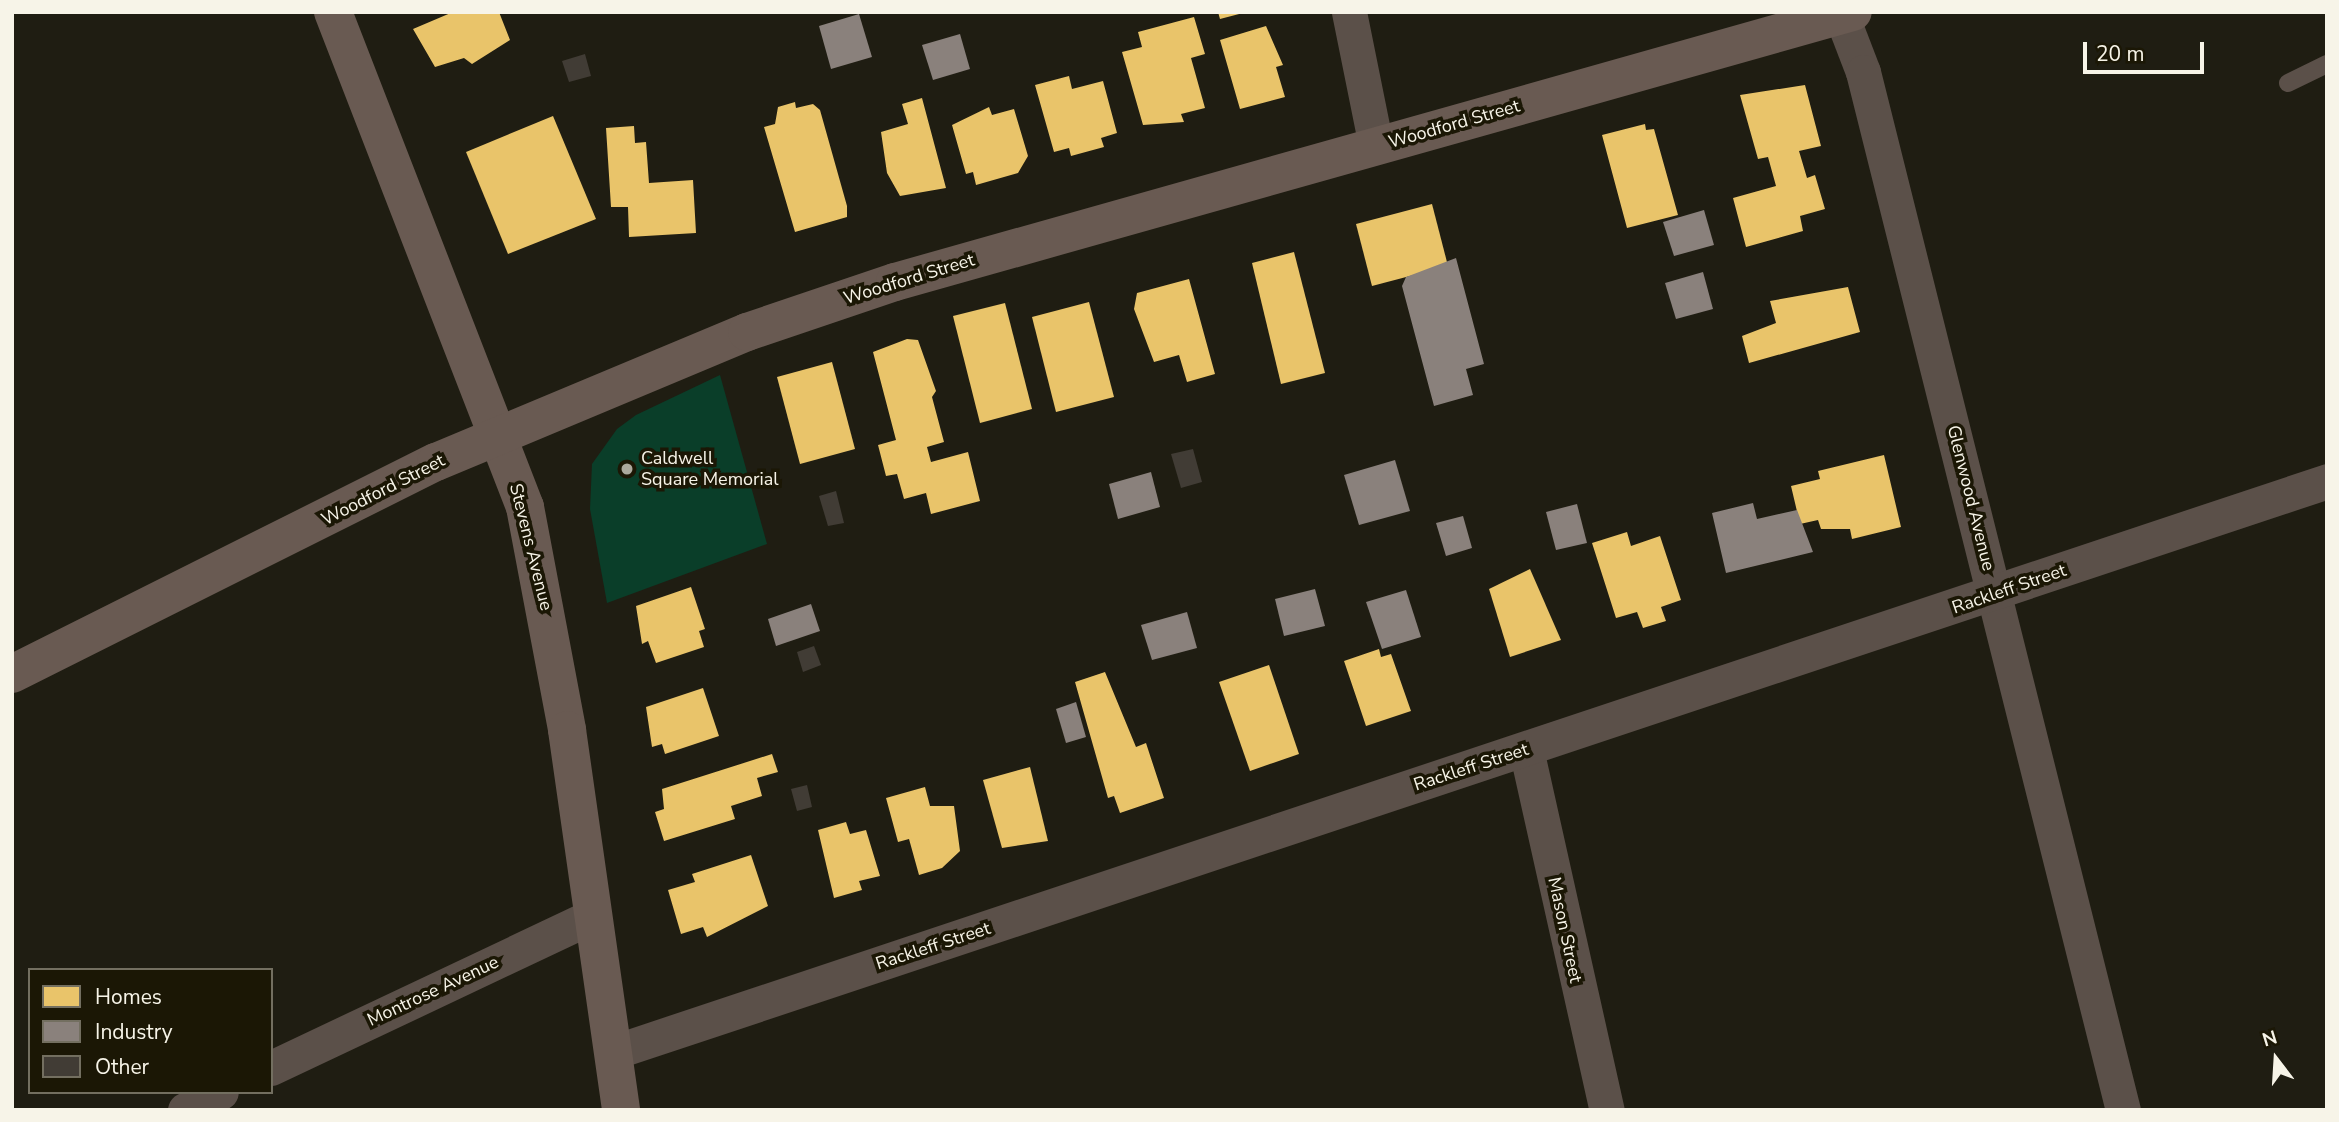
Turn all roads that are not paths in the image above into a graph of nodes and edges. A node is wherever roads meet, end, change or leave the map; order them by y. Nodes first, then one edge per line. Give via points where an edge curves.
1 (333, 12) edge
2 (1349, 12) edge
3 (1845, 13) edge
4 (2327, 64) edge
5 (2288, 83) dead end
6 (1376, 146) junction
7 (499, 436) junction
8 (2327, 481) edge
9 (1995, 594) junction
10 (12, 674) edge
11 (1526, 749) junction
12 (594, 915) junction
13 (614, 1052) junction
14 (273, 1067) edge
15 (217, 1094) edge
16 (185, 1110) edge
17 (621, 1110) edge
18 (1607, 1110) edge
19 (2123, 1110) edge

1 - 7 main road, Stevens Avenue
2 - 6 street
3 - 6 main road, Woodford Street
3 - 9 street, Glenwood Avenue
4 - 5 lane
6 - 7 main road, Woodford Street via 895,282 747,332
7 - 10 main road, Woodford Street
7 - 12 main road, Stevens Avenue via 525,507 545,593
8 - 9 street, Rackleff Street
9 - 11 street, Rackleff Street
9 - 19 street, Glenwood Avenue
11 - 13 street, Rackleff Street
11 - 18 street, Mason Street
12 - 13 main road, Stevens Avenue
12 - 14 street, Montrose Avenue
13 - 17 main road, Stevens Avenue
15 - 16 street

